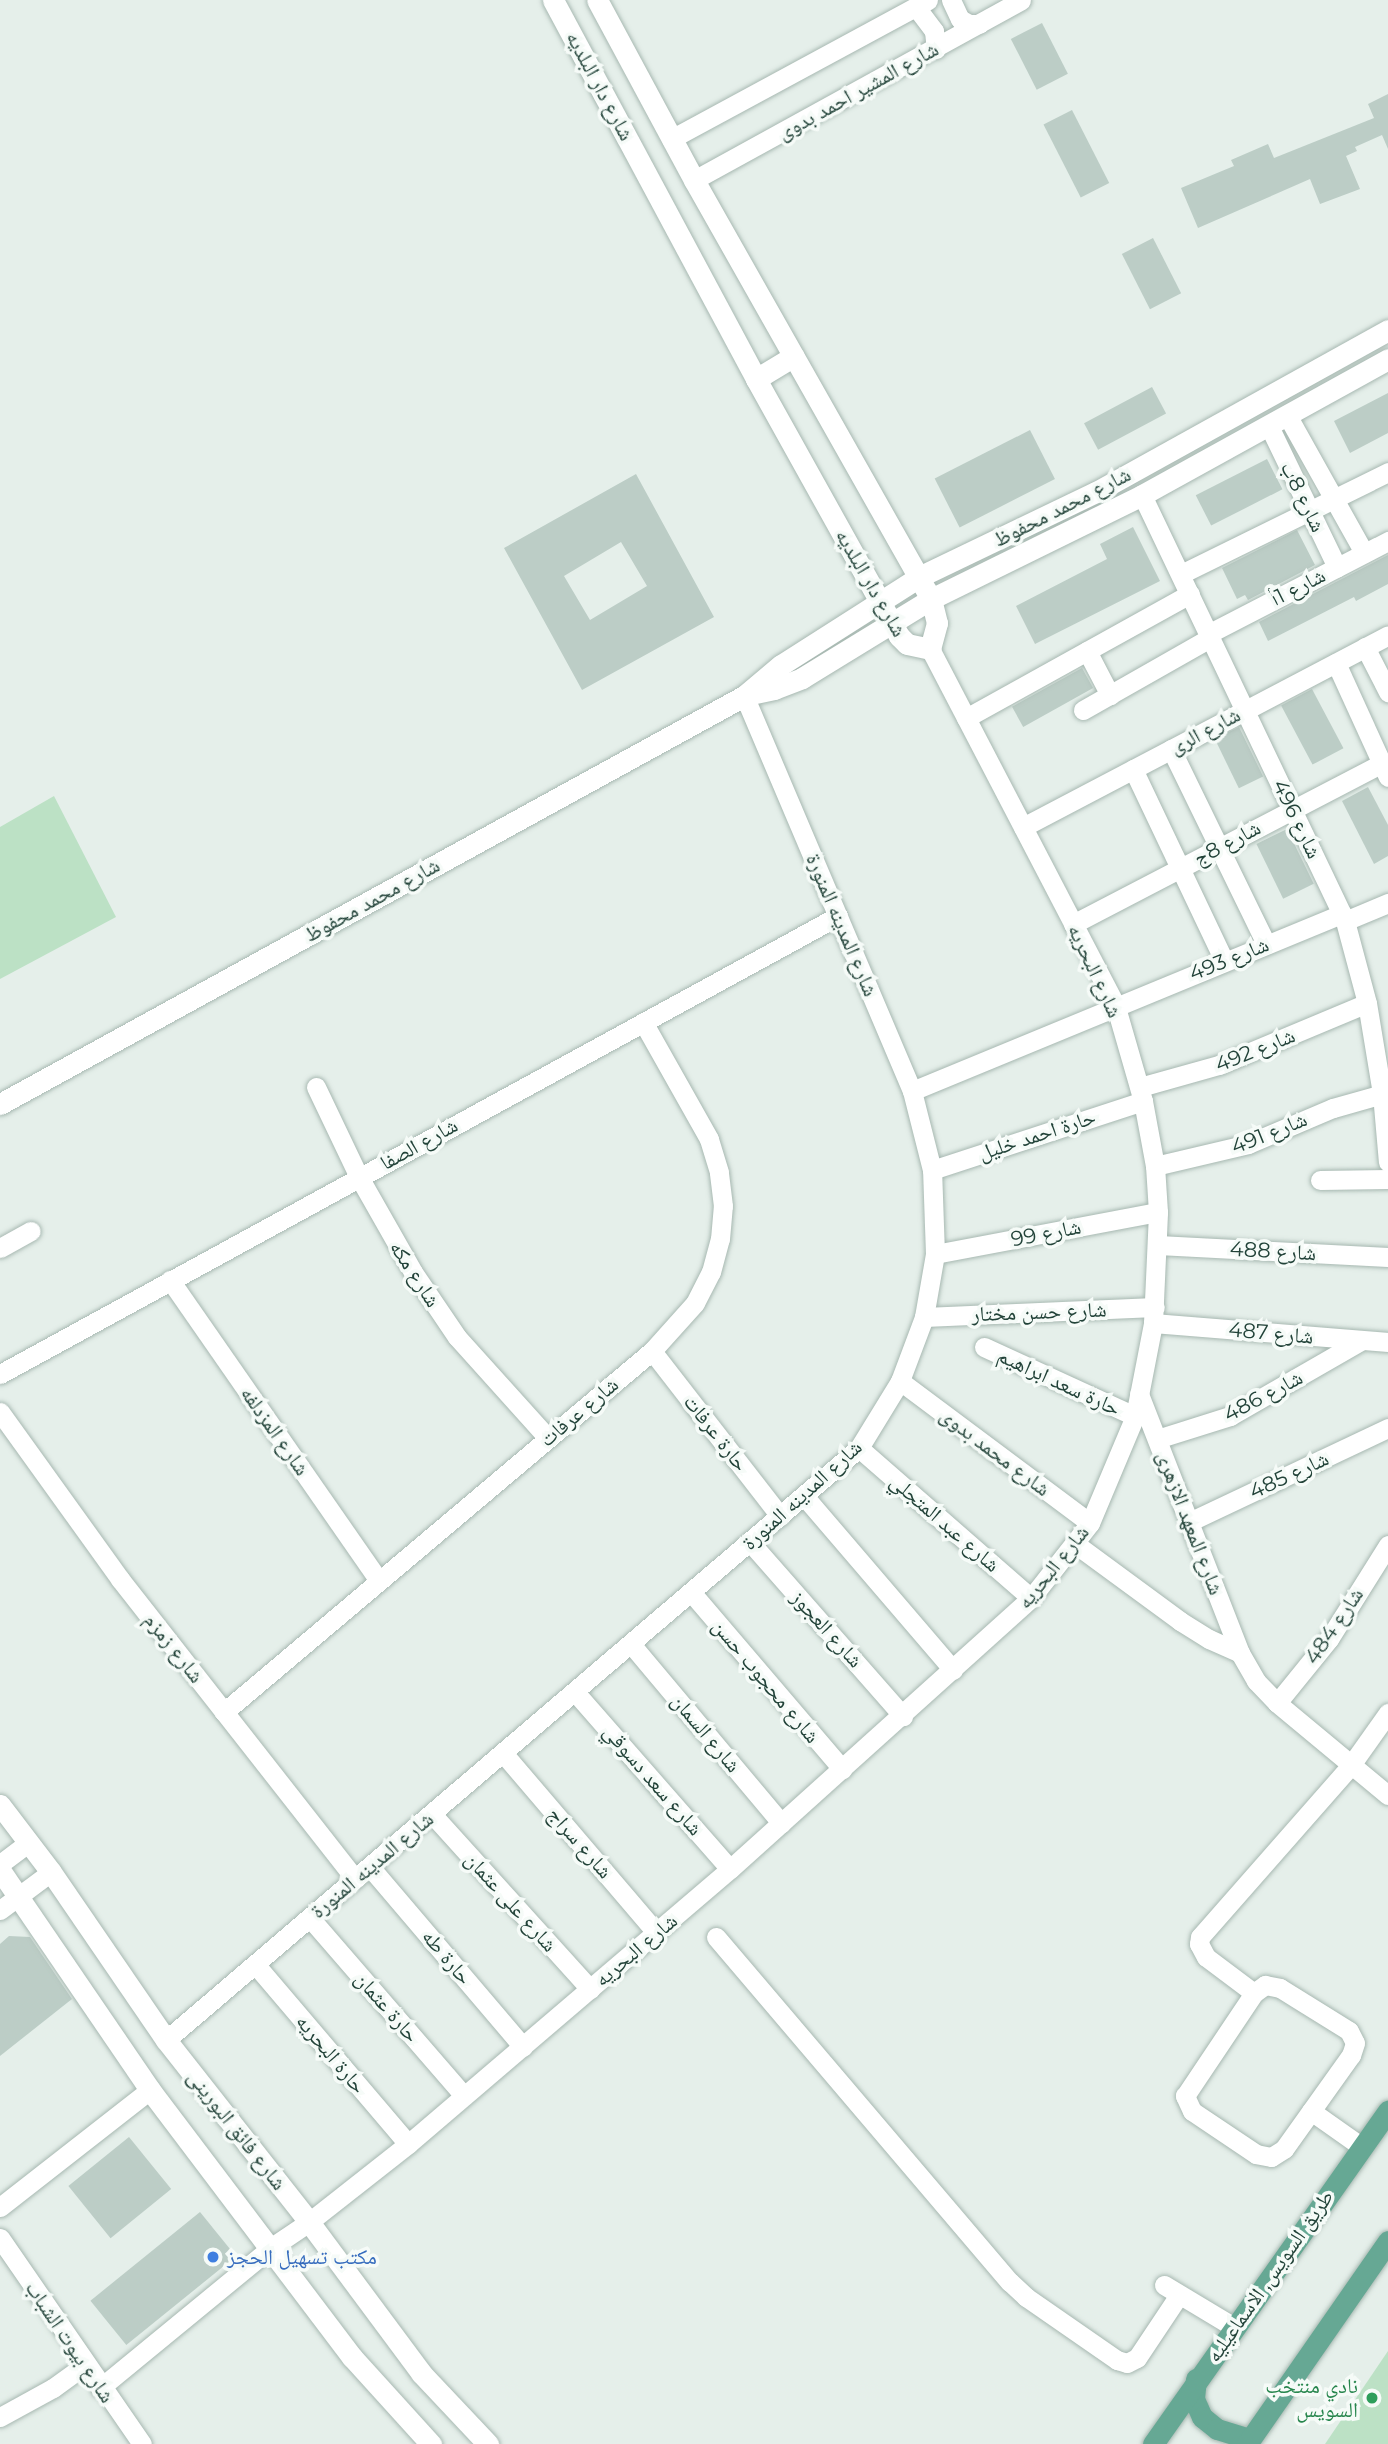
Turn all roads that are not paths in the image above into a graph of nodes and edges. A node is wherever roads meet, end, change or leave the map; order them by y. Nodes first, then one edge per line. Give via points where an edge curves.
1 (553, 0) edge
2 (597, 0) edge
3 (951, 0) edge
4 (1021, 0) edge
5 (922, 3) edge
6 (979, 24) junction
7 (936, 49) junction
8 (671, 139) junction
9 (694, 180) junction
10 (1388, 330) edge
11 (794, 356) junction
12 (1388, 359) edge
13 (756, 379) junction
14 (1278, 421) junction
15 (1388, 472) edge
16 (1142, 495) junction
17 (1335, 498) junction
18 (1057, 511) junction
19 (1310, 512) junction
20 (1068, 532) junction
21 (1388, 541) edge
22 (1364, 553) junction
23 (1337, 567) junction
24 (1181, 574) junction
25 (919, 577) junction
26 (1189, 594) junction
27 (931, 599) junction
28 (881, 603) junction
29 (892, 624) junction
30 (1388, 635) edge
31 (1209, 636) junction
32 (1365, 647) junction
33 (930, 649) junction
34 (1087, 651) junction
35 (1336, 663) junction
36 (1388, 692) edge
37 (1110, 695) junction
38 (744, 696) junction
39 (1083, 710) dead end
40 (1245, 710) junction
41 (966, 718) junction
42 (1171, 749) junction
43 (1133, 769) junction
44 (1385, 770) edge
45 (1292, 809) junction
46 (1023, 827) junction
47 (1218, 847) junction
48 (1180, 867) junction
49 (1388, 903) edge
50 (838, 916) junction
51 (1344, 917) junction
52 (1073, 924) junction
53 (1265, 944) junction
54 (1224, 961) junction
55 (1367, 1003) junction
56 (1115, 1004) junction
57 (643, 1022) junction
58 (316, 1087) dead end
59 (912, 1091) junction
60 (1141, 1094) junction
61 (1382, 1094) junction
62 (0, 1104) edge
63 (1388, 1162) edge
64 (1154, 1166) junction
65 (932, 1170) junction
66 (359, 1177) junction
67 (1388, 1179) edge
68 (1320, 1180) dead end
69 (1158, 1212) junction
70 (31, 1231) dead end
71 (1158, 1245) junction
72 (0, 1248) edge
73 (935, 1254) junction
74 (1388, 1257) edge
75 (170, 1280) junction
76 (1154, 1315) junction
77 (924, 1317) junction
78 (1362, 1340) junction
79 (1388, 1342) edge
80 (984, 1347) dead end
81 (652, 1351) junction
82 (0, 1374) edge
83 (900, 1381) junction
84 (1139, 1393) junction
85 (0, 1412) edge
86 (1135, 1416) junction
87 (1388, 1428) edge
88 (548, 1438) junction
89 (1157, 1439) junction
90 (859, 1448) junction
91 (804, 1496) junction
92 (780, 1516) junction
93 (1189, 1521) junction
94 (1090, 1523) junction
95 (750, 1542) junction
96 (1074, 1543) junction
97 (1388, 1545) edge
98 (379, 1581) junction
99 (691, 1592) junction
100 (1031, 1598) junction
101 (631, 1644) junction
102 (1240, 1653) junction
103 (953, 1671) junction
104 (575, 1692) junction
105 (1277, 1703) junction
106 (224, 1712) junction
107 (1388, 1713) edge
108 (903, 1716) junction
109 (503, 1753) junction
110 (1351, 1765) junction
111 (842, 1769) junction
112 (1388, 1796) edge
113 (0, 1805) edge
114 (432, 1814) junction
115 (781, 1823) junction
116 (29, 1842) junction
117 (0, 1864) edge
118 (730, 1869) junction
119 (0, 1870) edge
120 (51, 1872) junction
121 (363, 1873) junction
122 (18, 1896) junction
123 (0, 1910) edge
124 (310, 1918) junction
125 (657, 1933) junction
126 (716, 1937) dead end
127 (255, 1964) junction
128 (590, 1989) junction
129 (1254, 1993) junction
130 (166, 2040) junction
131 (523, 2046) junction
132 (150, 2090) junction
133 (464, 2096) junction
134 (1388, 2110) edge
135 (1311, 2111) junction
136 (408, 2144) junction
137 (1362, 2147) junction
138 (0, 2207) edge
139 (309, 2222) junction
140 (0, 2238) edge
141 (1388, 2241) edge
142 (269, 2249) junction
143 (1234, 2327) junction
144 (85, 2365) junction
145 (1196, 2379) junction
146 (100, 2388) junction
147 (0, 2417) edge
148 (1248, 2442) edge
149 (142, 2444) edge
150 (431, 2444) edge
151 (488, 2444) edge
152 (1153, 2444) edge

1 - 13 street, شارع دار البلديه
2 - 8 street, شارع دار البلديه
3 - 6 street via 960,19
4 - 6 street, شارع المشير احمد بدوى
5 - 7 street
5 - 8 street
6 - 7 street, شارع المشير احمد بدوى
7 - 9 street, شارع المشير احمد بدوى
8 - 9 street, شارع دار البلديه
9 - 11 street, شارع دار البلديه
10 - 18 street, شارع محمد محفوظ
11 - 13 street
11 - 25 street, شارع دار البلديه
12 - 14 street, شارع محمد محفوظ
13 - 28 street, شارع دار البلديه
14 - 16 street, شارع محمد محفوظ
14 - 17 street
14 - 19 street, شارع 8ب
15 - 17 street
16 - 20 street, شارع محمد محفوظ
16 - 24 street, شارع 496
17 - 19 street
17 - 22 street
18 - 20 street
18 - 25 street, شارع محمد محفوظ
19 - 23 street, شارع 8ب
19 - 24 street
20 - 27 street, شارع محمد محفوظ
21 - 22 street, شارع 1أ
22 - 23 street, شارع 1أ
23 - 31 street, شارع 1أ
24 - 26 street, شارع 496
25 - 27 street, شارع دار البلديه
25 - 28 street, شارع محمد محفوظ
26 - 31 street, شارع 496
26 - 34 street
27 - 29 street, شارع محمد محفوظ
27 - 33 street, شارع دار البلديه via 937,623
28 - 29 street, شارع دار البلديه
28 - 38 street, شارع محمد محفوظ via 781,665
29 - 33 street, شارع دار البلديه via 907,644
29 - 38 street, شارع محمد محفوظ via 802,678
30 - 32 street, شارع الرى
31 - 37 street, شارع 1أ
31 - 40 street, شارع 496
32 - 35 street, شارع الرى
32 - 36 street
33 - 41 street, شارع البحريه
34 - 37 street
34 - 41 street
35 - 40 street, شارع الرى
35 - 44 street
37 - 39 street, شارع 1أ
38 - 50 street, شارع المدينه المنورة
38 - 62 street, شارع محمد محفوظ
40 - 42 street, شارع الرى
40 - 45 street, شارع 496
41 - 46 street, شارع البحريه
42 - 43 street, شارع الرى
42 - 47 street
43 - 46 street, شارع الرى
43 - 48 street
44 - 45 street, شارع 8ج
45 - 47 street, شارع 8ج
45 - 51 street, شارع 496
46 - 52 street, شارع البحريه
47 - 48 street, شارع 8ج
47 - 53 street
48 - 52 street, شارع 8ج
48 - 54 street
49 - 51 street, شارع 493
50 - 57 street, شارع الصفا
50 - 59 street, شارع المدينه المنورة
51 - 53 street, شارع 493
51 - 55 street, شارع 496
52 - 56 street, شارع البحريه
53 - 54 street, شارع 493
54 - 56 street, شارع 493
55 - 60 street, شارع 492
55 - 61 street, شارع 496
56 - 59 street, شارع 493
56 - 60 street, شارع البحريه
57 - 66 street, شارع الصفا
57 - 81 street, شارع عرفات via 709,1139 723,1206 711,1272 695,1303
58 - 66 street, شارع مكه
59 - 65 street, شارع المدينه المنورة
60 - 64 street, شارع البحريه
60 - 65 street, حارة احمد خليل
61 - 63 street, شارع 496
61 - 64 street, شارع 491 via 1325,1111 1248,1144
64 - 69 street, شارع البحريه
65 - 73 street, شارع المدينه المنورة
66 - 75 street, شارع الصفا
66 - 88 street, شارع مكه via 398,1248 457,1337
67 - 68 street
69 - 71 street, شارع البحريه
69 - 73 street, شارع 99
70 - 72 street
71 - 74 street, شارع 488
71 - 76 street, شارع البحريه
73 - 77 street, شارع المدينه المنورة
75 - 82 street, شارع الصفا
75 - 98 street, شارع المزدلفه
76 - 77 street, شارع حسن مختار
76 - 78 street, شارع 487
76 - 84 street, شارع البحريه
77 - 83 street, شارع المدينه المنورة
78 - 79 street, شارع 487
78 - 89 street, شارع 486 via 1230,1416
80 - 86 street, حارة سعد ابراهيم
81 - 88 street, شارع عرفات
81 - 92 street, حارة عرفات
83 - 90 street, شارع المدينه المنورة
83 - 94 street, شارع محمد بدوى
84 - 86 street, شارع البحريه
84 - 89 street, شارع المعهد الازهرى
85 - 106 street, شارع زمزم via 84,1531
86 - 94 street, شارع البحريه
87 - 93 street, شارع 485
88 - 98 street, شارع عرفات
89 - 93 street, شارع المعهد الازهرى
90 - 91 street, شارع المدينه المنورة
90 - 100 street, شارع عبد المتجلي
91 - 92 street, شارع المدينه المنورة
91 - 103 street
92 - 95 street, شارع المدينه المنورة
93 - 102 street, شارع المعهد الازهرى
94 - 96 street, شارع البحريه
95 - 99 street, شارع المدينه المنورة
95 - 108 street, شارع العجوز
96 - 100 street, شارع البحريه
96 - 102 street via 1180,1621
97 - 105 street, شارع 484 via 1329,1639
98 - 106 street, شارع عرفات
99 - 101 street, شارع المدينه المنورة
99 - 111 street, شارع محجوب حسن
100 - 103 street, شارع البحريه
101 - 104 street, شارع المدينه المنورة
101 - 115 street, شارع السمان
102 - 105 street, شارع المعهد الازهرى via 1256,1681
103 - 108 street, شارع البحريه
104 - 109 street, شارع المدينه المنورة
104 - 118 street, شارع سعد دسوقي
105 - 110 street, شارع المعهد الازهرى
106 - 121 street, شارع زمزم
107 - 110 street
108 - 111 street, شارع البحريه
109 - 114 street, شارع المدينه المنورة
109 - 125 street, شارع سراج
110 - 112 street, شارع المعهد الازهرى
110 - 129 street via 1200,1937 1206,1957
111 - 115 street, شارع البحريه
113 - 116 street, شارع فائق البورينى
114 - 121 street, شارع المدينه المنورة
114 - 128 street, شارع على عثمان
115 - 118 street, شارع البحريه
116 - 117 street
116 - 120 street, شارع فائق البورينى
118 - 125 street, شارع البحريه
119 - 122 street
120 - 122 street
120 - 130 street, شارع فائق البورينى
121 - 124 street, شارع المدينه المنورة
121 - 131 street, حارة طه
122 - 123 street
122 - 132 street
124 - 127 street, شارع المدينه المنورة
124 - 133 street, حارة عثمان
125 - 128 street, شارع البحريه
126 - 143 street via 1026,2297 1127,2363 1138,2358 1172,2290
127 - 130 street, شارع المدينه المنورة
127 - 136 street, حارة البحريه
128 - 131 street, شارع البحريه
129 - 135 street via 1265,1985 1280,1988 1353,2037 1351,2055
129 - 135 street via 1187,2090 1185,2102 1263,2157 1284,2149
130 - 139 street, شارع فائق البورينى
131 - 133 street, شارع البحريه
132 - 138 street
132 - 142 street
133 - 136 street, شارع البحريه
134 - 137 main road, طريق السويس, الاسماعيليه
135 - 137 street
136 - 139 street, شارع البحريه
137 - 143 main road, طريق السويس, الاسماعيليه
139 - 142 street, شارع البحريه
139 - 151 street, شارع فائق البورينى via 421,2373
140 - 144 street, شارع بيوت الشباب
141 - 148 main road
142 - 146 street, شارع البحريه
142 - 150 street via 352,2357
143 - 145 main road, طريق السويس, الاسماعيليه
144 - 146 street, شارع بيوت الشباب
144 - 147 street
145 - 148 main road via 1194,2399 1202,2417
145 - 152 main road, طريق السويس, الاسماعيليه
146 - 149 street, شارع بيوت الشباب

